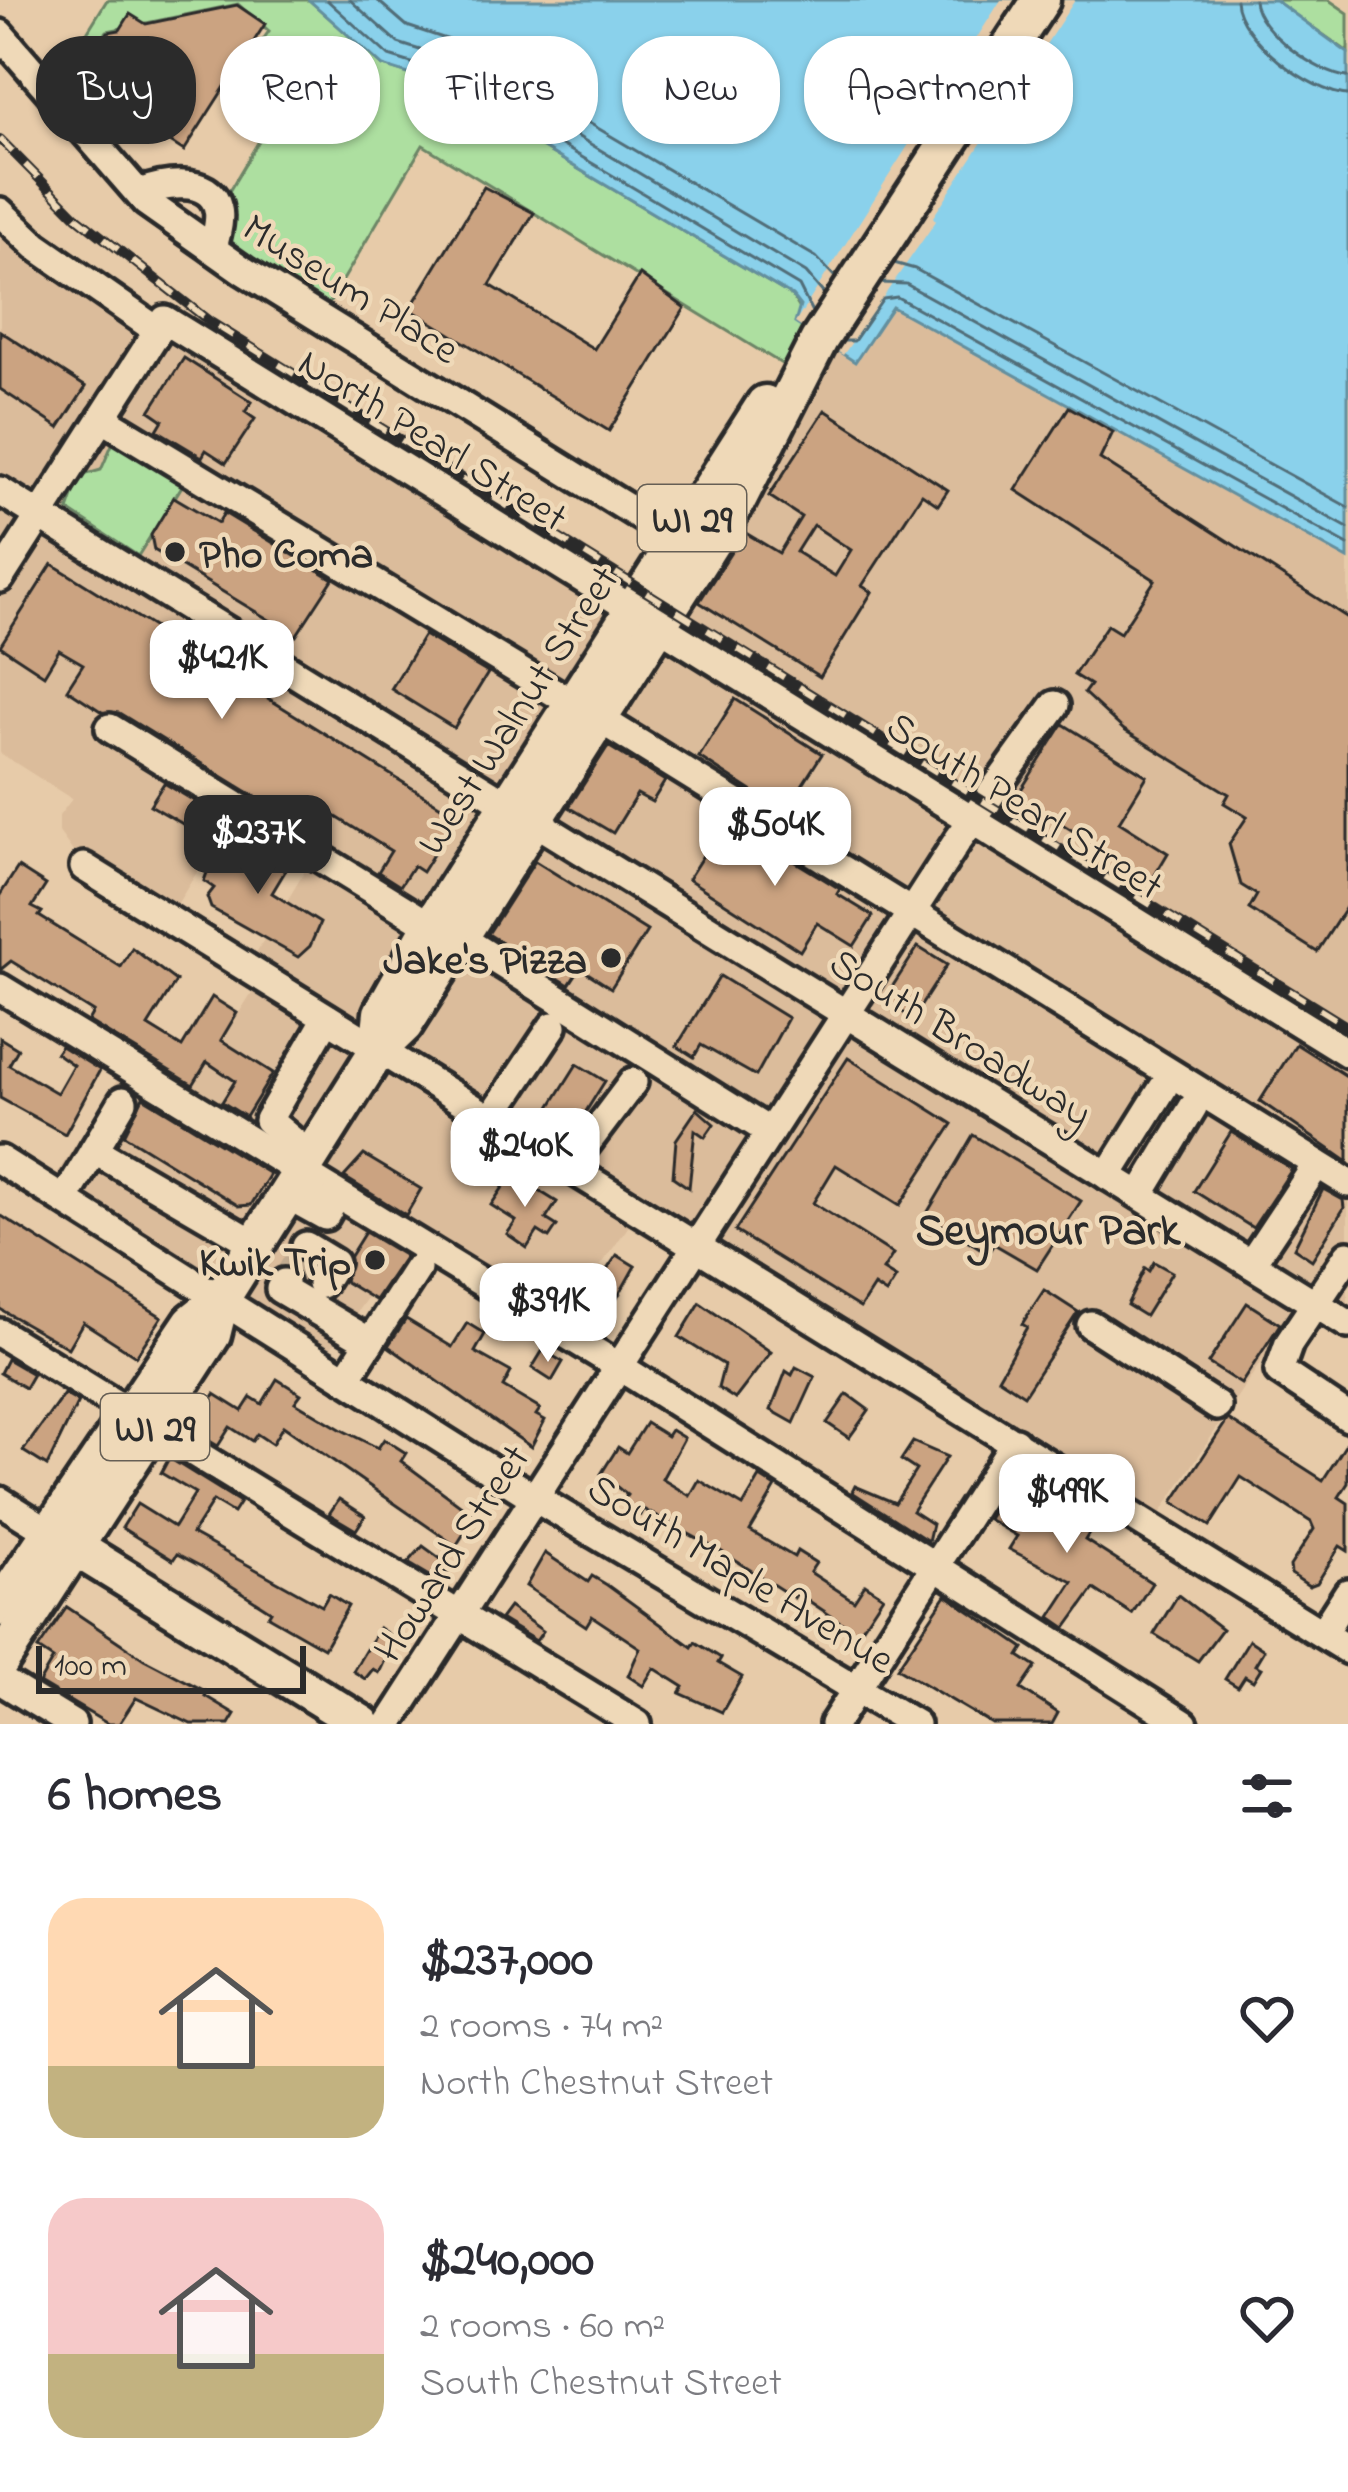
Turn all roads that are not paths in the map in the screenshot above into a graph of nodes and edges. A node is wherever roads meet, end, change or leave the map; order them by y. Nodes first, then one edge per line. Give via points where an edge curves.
1 (1041, 0) edge
2 (0, 34) edge
3 (139, 193) junction
4 (0, 212) edge
5 (213, 249) junction
6 (161, 326) junction
7 (102, 418) junction
8 (0, 490) edge
9 (40, 516) junction
10 (690, 548) junction
11 (0, 578) edge
12 (646, 619) junction
13 (1055, 705) dead end
14 (585, 711) junction
15 (110, 728) dead end
16 (519, 815) junction
17 (972, 820) junction
18 (84, 867) dead end
19 (911, 914) junction
20 (445, 932) junction
21 (0, 988) edge
22 (847, 1014) junction
23 (327, 1018) junction
24 (553, 1026) dead end
25 (378, 1050) junction
26 (1348, 1053) edge
27 (633, 1082) dead end
28 (1163, 1088) dead end
29 (123, 1102) dead end
30 (1193, 1107) dead end
31 (491, 1119) junction
32 (770, 1132) junction
33 (94, 1150) junction
34 (0, 1160) edge
35 (1317, 1164) junction
36 (569, 1167) junction
37 (302, 1176) junction
38 (1108, 1176) junction
39 (1348, 1183) edge
40 (1140, 1195) junction
41 (64, 1200) junction
42 (331, 1206) junction
43 (257, 1245) junction
44 (698, 1246) junction
45 (1348, 1255) edge
46 (1251, 1264) junction
47 (417, 1269) dead end
48 (305, 1280) junction
49 (221, 1299) junction
50 (1316, 1304) junction
51 (1348, 1324) edge
52 (1091, 1325) dead end
53 (0, 1333) edge
54 (278, 1335) junction
55 (370, 1342) junction
56 (620, 1367) junction
57 (346, 1378) junction
58 (1217, 1406) dead end
59 (1348, 1417) edge
60 (141, 1420) junction
61 (1016, 1442) junction
62 (536, 1498) junction
63 (0, 1501) edge
64 (64, 1541) junction
65 (936, 1565) junction
66 (1348, 1593) edge
67 (0, 1607) edge
68 (460, 1614) junction
69 (1323, 1632) junction
70 (1348, 1650) edge
71 (0, 1662) edge
72 (0, 1680) edge
73 (856, 1688) junction
74 (72, 1724) edge
75 (362, 1724) edge
76 (389, 1724) edge
77 (637, 1724) edge
78 (833, 1724) edge
79 (915, 1724) edge
80 (1184, 1724) edge

1 - 10 main road, West Walnut Street / WI 29 via 819,340 789,405
2 - 3 street, Museum Place
3 - 5 street, Museum Place
3 - 5 street via 177,183 213,198
4 - 6 street, North Pearl Street via 36,246
5 - 10 street, Museum Place
6 - 7 street
6 - 12 street, North Pearl Street
7 - 9 street
7 - 14 street
8 - 9 street, South Broadway
9 - 11 street
9 - 16 street, South Broadway
10 - 12 main road, West Walnut Street / WI 29
12 - 14 main road, West Walnut Street / WI 29
12 - 17 street, South Pearl Street
13 - 17 street, Howard Street
14 - 16 main road, West Walnut Street / WI 29
14 - 19 street
15 - 20 street
16 - 20 main road, West Walnut Street / WI 29
16 - 22 street, South Broadway
17 - 19 street, Howard Street
17 - 26 street, South Pearl Street
18 - 23 street
19 - 22 street, Howard Street
19 - 35 street
20 - 25 main road, West Walnut Street / WI 29 via 404,1025
20 - 32 street
21 - 37 street
22 - 32 street, Howard Street
22 - 38 street, South Broadway
23 - 25 street
23 - 37 street via 268,1120
24 - 31 street
25 - 31 street
25 - 37 main road, West Walnut Street / WI 29
27 - 36 street
28 - 38 street
29 - 33 street
30 - 40 street
31 - 36 street
32 - 44 street, Howard Street
33 - 41 street
33 - 43 street
34 - 41 street, South Maple Avenue
35 - 39 street
35 - 46 street
36 - 44 street
37 - 42 street
37 - 43 main road, West Walnut Street / WI 29
38 - 40 street, South Broadway
40 - 46 street, South Broadway
41 - 49 street, South Maple Avenue
42 - 48 street
42 - 56 street
43 - 49 main road, West Walnut Street / WI 29
44 - 56 street, Howard Street
44 - 61 street
45 - 50 street
46 - 50 street, South Broadway
47 - 55 street
48 - 54 street
48 - 55 street
49 - 54 street, South Maple Avenue
49 - 60 main road, West Walnut Street / WI 29 via 212,1335
50 - 51 street, South Broadway
50 - 59 street via 1279,1372
52 - 58 street
53 - 60 street
54 - 57 street, South Maple Avenue
55 - 57 street
56 - 62 street, Howard Street
56 - 65 street
57 - 62 street, South Maple Avenue
60 - 64 main road, West Walnut Street / WI 29
60 - 68 street
61 - 65 street
61 - 69 street
62 - 68 street, Howard Street
62 - 73 street, South Maple Avenue
63 - 64 street
64 - 67 main road, West Walnut Street / WI 29
64 - 71 main road, West Walnut Street / WI 29
64 - 75 main road
65 - 73 street
65 - 80 street
66 - 69 street
68 - 76 street, Howard Street
68 - 77 street
69 - 70 street
72 - 74 street
73 - 78 street
73 - 79 street, South Maple Avenue

